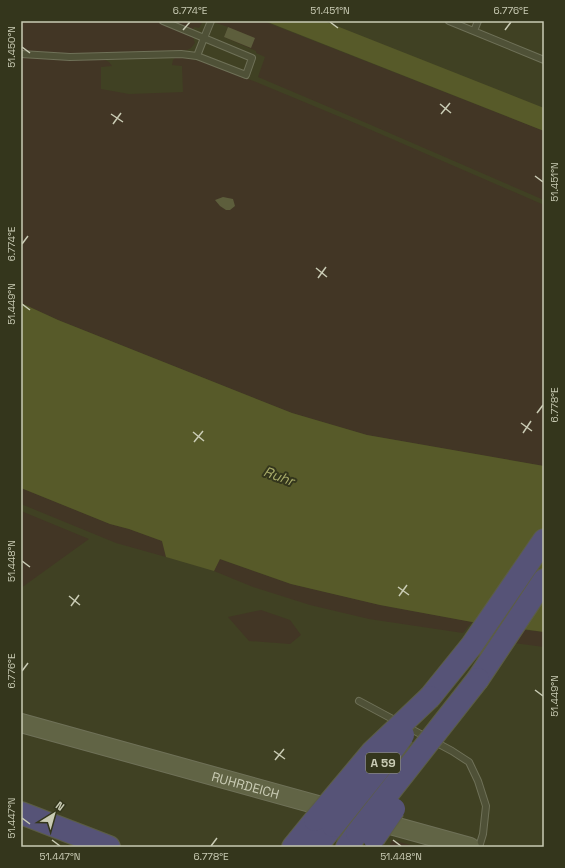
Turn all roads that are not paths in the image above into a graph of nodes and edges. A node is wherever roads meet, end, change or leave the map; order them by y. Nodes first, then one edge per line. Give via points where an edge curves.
1 (163, 21) edge
2 (211, 21) edge
3 (449, 21) edge
4 (478, 21) edge
5 (474, 31) junction
6 (204, 38) junction
7 (21, 54) edge
8 (197, 56) junction
9 (544, 60) edge
10 (544, 540) edge
11 (544, 580) edge
12 (359, 701) dead end
13 (21, 723) edge
14 (21, 813) edge
15 (324, 823) junction
16 (21, 828) edge
17 (362, 841) edge
18 (70, 847) edge
19 (110, 847) edge
20 (293, 847) edge
21 (316, 847) edge
22 (470, 847) edge
23 (479, 847) edge

1 - 6 lane
2 - 6 lane
3 - 5 lane
4 - 5 lane
5 - 9 lane
6 - 8 lane
6 - 8 lane via 252,58 246,75
7 - 8 lane via 70,57 181,54
10 - 15 highway, bridge via 472,645 430,697 372,752
11 - 17 highway, A 59, bridge via 478,679 430,741
12 - 23 lane via 468,762 478,781 486,806
13 - 22 main road, RUHRDEICH
14 - 19 highway
15 - 20 highway
15 - 21 highway
16 - 18 highway

